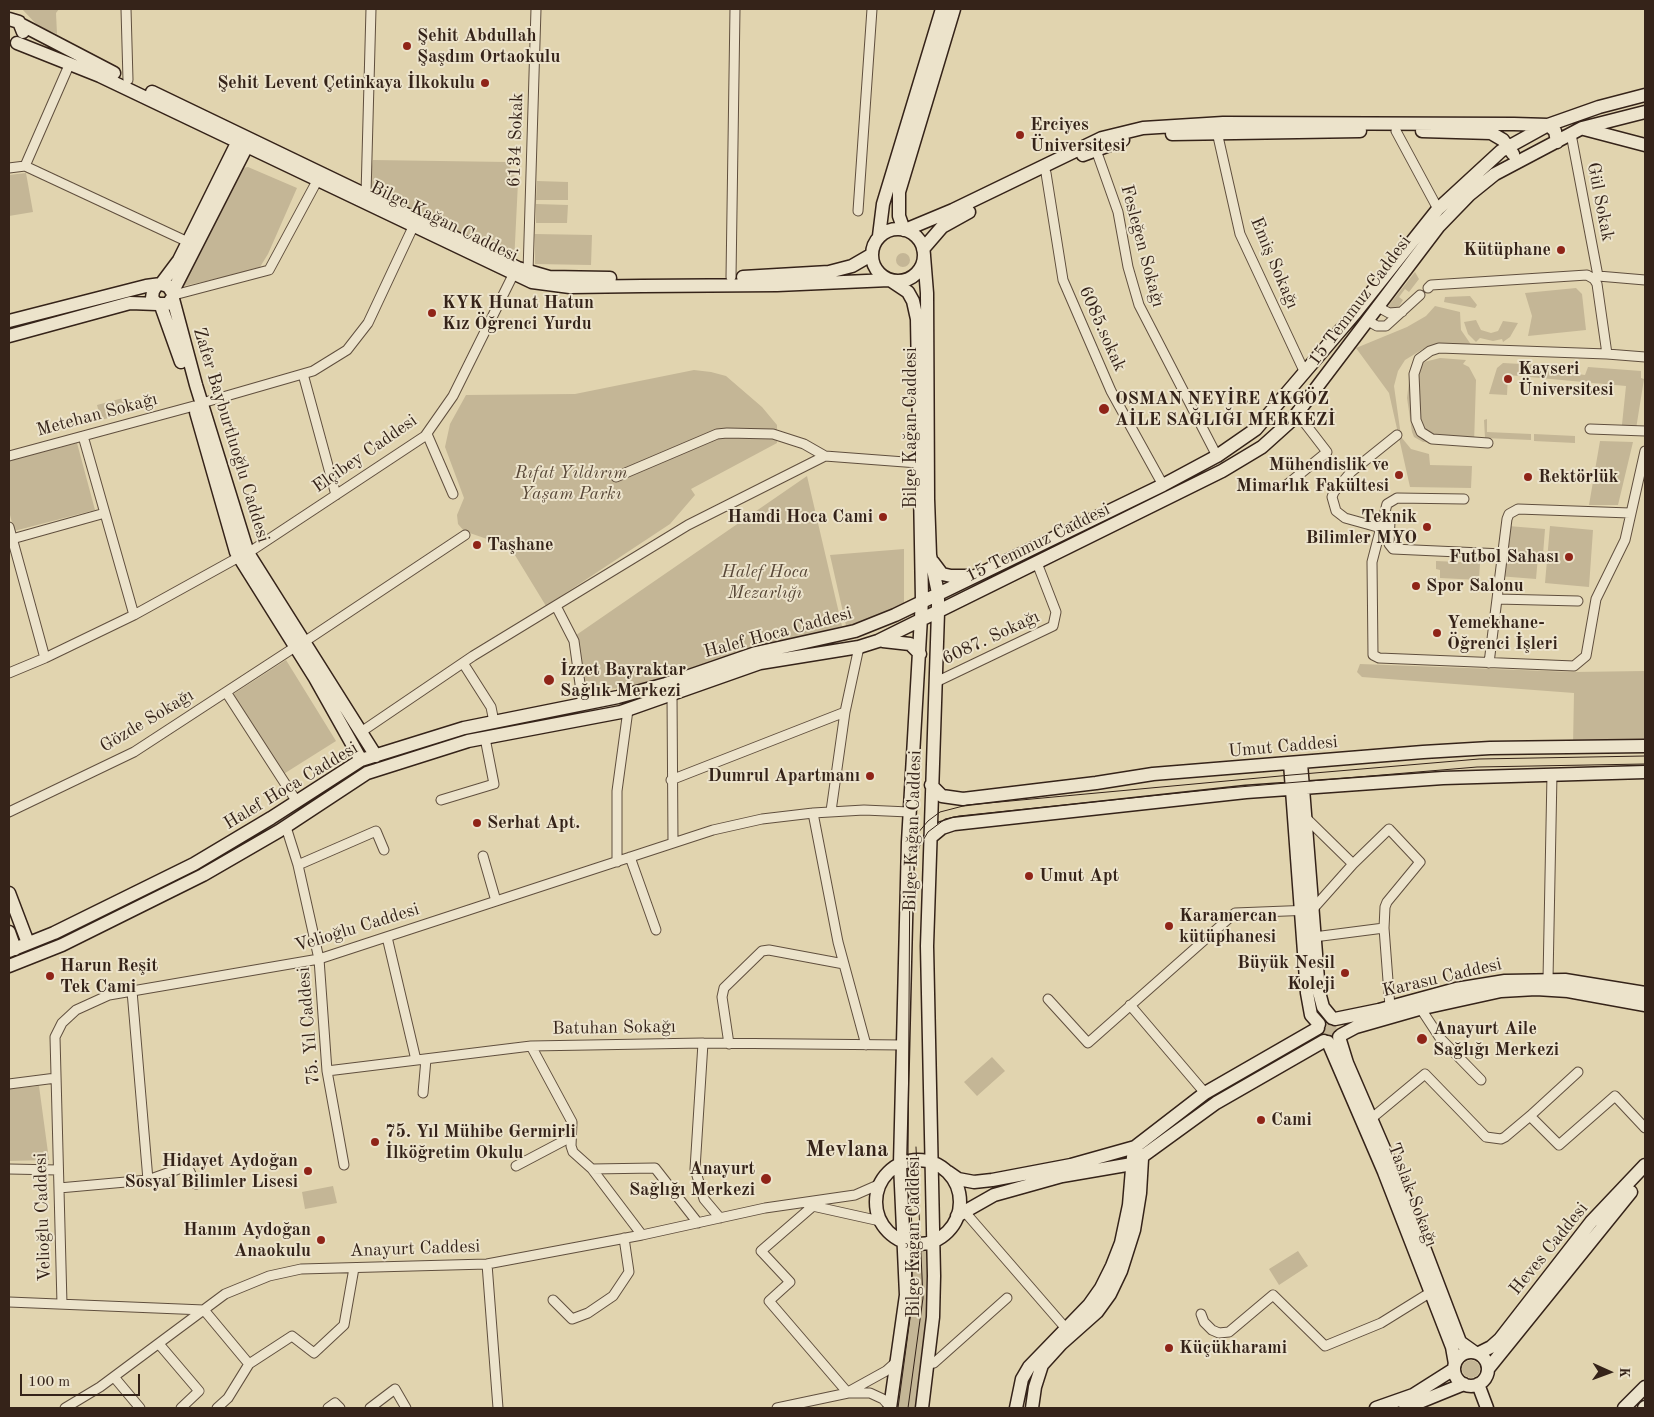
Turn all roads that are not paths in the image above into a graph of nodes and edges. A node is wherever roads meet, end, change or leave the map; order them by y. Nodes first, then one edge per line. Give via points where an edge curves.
1 (126, 9) edge
2 (371, 9) edge
3 (536, 9) edge
4 (735, 9) edge
5 (872, 9) edge
6 (942, 9) edge
7 (954, 9) edge
8 (14, 18) edge
9 (11, 45) edge
10 (70, 63) junction
11 (128, 80) junction
12 (1645, 95) edge
13 (1645, 112) edge
14 (1548, 125) junction
15 (1396, 131) junction
16 (1576, 131) junction
17 (1217, 132) junction
18 (244, 141) junction
19 (1557, 142) junction
20 (1645, 145) edge
21 (1508, 147) junction
22 (1096, 150) junction
23 (1524, 159) junction
24 (25, 166) junction
25 (9, 168) edge
26 (1046, 174) junction
27 (317, 181) junction
28 (366, 194) junction
29 (1438, 208) junction
30 (858, 211) dead end
31 (413, 227) junction
32 (904, 230) junction
33 (880, 236) junction
34 (188, 242) junction
35 (924, 252) junction
36 (872, 255) junction
37 (528, 272) junction
38 (513, 275) junction
39 (730, 277) junction
40 (890, 280) junction
41 (1645, 280) edge
42 (159, 285) junction
43 (1428, 288) dead end
44 (173, 295) junction
45 (1420, 295) dead end
46 (1367, 298) junction
47 (159, 305) junction
48 (1378, 307) junction
49 (1356, 312) junction
50 (1403, 312) junction
51 (9, 321) edge
52 (1368, 321) junction
53 (9, 336) edge
54 (1607, 354) junction
55 (1645, 357) edge
56 (303, 374) junction
57 (1305, 374) junction
58 (198, 404) junction
59 (1297, 413) junction
60 (1590, 428) dead end
61 (1645, 431) edge
62 (427, 434) junction
63 (1397, 435) dead end
64 (84, 436) junction
65 (1488, 443) dead end
66 (1645, 450) edge
67 (9, 456) edge
68 (825, 456) junction
69 (1217, 456) junction
70 (918, 463) junction
71 (616, 477) dead end
72 (1163, 486) junction
73 (1284, 487) dead end
74 (453, 494) dead end
75 (336, 495) junction
76 (1464, 498) dead end
77 (106, 513) junction
78 (1630, 513) junction
79 (1384, 516) junction
80 (9, 527) edge
81 (1381, 528) junction
82 (465, 535) dead end
83 (12, 540) junction
84 (1502, 554) junction
85 (244, 555) junction
86 (930, 555) junction
87 (1037, 563) junction
88 (975, 575) junction
89 (938, 593) junction
90 (1497, 599) junction
91 (922, 600) junction
92 (1578, 601) dead end
93 (556, 606) junction
94 (938, 612) junction
95 (134, 615) junction
96 (922, 620) junction
97 (878, 641) junction
98 (300, 645) junction
99 (859, 647) junction
100 (920, 654) junction
101 (45, 658) junction
102 (463, 663) junction
103 (1490, 663) junction
104 (9, 673) edge
105 (936, 682) junction
106 (226, 692) junction
107 (672, 695) junction
108 (583, 705) junction
109 (628, 710) junction
110 (846, 712) junction
111 (494, 722) junction
112 (361, 732) junction
113 (485, 738) junction
114 (1645, 746) edge
115 (376, 756) junction
116 (361, 760) junction
117 (1296, 763) junction
118 (1645, 772) edge
119 (1552, 774) junction
120 (671, 780) junction
121 (931, 785) junction
122 (1297, 788) junction
123 (441, 800) dead end
124 (297, 802) junction
125 (831, 811) junction
126 (9, 812) edge
127 (909, 812) junction
128 (813, 813) junction
129 (1305, 817) junction
130 (286, 827) junction
131 (930, 838) junction
132 (673, 842) junction
133 (384, 850) dead end
134 (483, 856) dead end
135 (630, 857) junction
136 (617, 862) junction
137 (1352, 864) junction
138 (298, 865) junction
139 (9, 893) edge
140 (496, 901) junction
141 (1306, 910) junction
142 (1384, 928) junction
143 (656, 930) dead end
144 (9, 932) edge
145 (387, 937) junction
146 (1314, 937) junction
147 (28, 944) junction
148 (12, 950) edge
149 (319, 959) junction
150 (844, 964) junction
151 (9, 966) edge
152 (1548, 979) junction
153 (132, 991) junction
154 (1645, 993) edge
155 (1048, 999) dead end
156 (1130, 1005) junction
157 (1645, 1005) edge
158 (1390, 1007) junction
159 (1421, 1008) junction
160 (1333, 1018) junction
161 (1318, 1026) junction
162 (1333, 1039) junction
163 (703, 1043) junction
164 (729, 1044) junction
165 (866, 1045) junction
166 (903, 1045) junction
167 (531, 1046) junction
168 (426, 1059) junction
169 (416, 1060) junction
170 (327, 1071) junction
171 (1578, 1072) dead end
172 (56, 1078) junction
173 (1480, 1080) dead end
174 (9, 1084) edge
175 (423, 1093) dead end
176 (1205, 1094) junction
177 (1530, 1116) junction
178 (1372, 1118) junction
179 (1645, 1128) edge
180 (570, 1137) junction
181 (1135, 1147) junction
182 (1137, 1161) junction
183 (932, 1162) junction
184 (900, 1164) junction
185 (344, 1165) dead end
186 (1645, 1165) edge
187 (516, 1166) dead end
188 (9, 1169) edge
189 (592, 1169) junction
190 (58, 1170) junction
191 (948, 1172) junction
192 (1645, 1177) edge
193 (148, 1180) junction
194 (196, 1184) dead end
195 (880, 1184) junction
196 (59, 1188) junction
197 (802, 1204) junction
198 (813, 1206) junction
199 (961, 1214) junction
200 (720, 1218) junction
201 (880, 1221) junction
202 (698, 1223) junction
203 (642, 1235) junction
204 (624, 1238) junction
205 (904, 1241) junction
206 (934, 1241) junction
207 (487, 1264) junction
208 (354, 1268) junction
209 (1431, 1292) junction
210 (1007, 1298) dead end
211 (553, 1300) dead end
212 (9, 1302) edge
213 (62, 1304) junction
214 (204, 1310) junction
215 (1201, 1314) dead end
216 (1069, 1332) junction
217 (159, 1344) junction
218 (1476, 1353) junction
219 (896, 1362) junction
220 (248, 1364) junction
221 (927, 1364) junction
222 (1455, 1366) junction
223 (1488, 1369) junction
224 (114, 1377) junction
225 (1471, 1385) junction
226 (1645, 1387) edge
227 (848, 1393) junction
228 (890, 1407) edge
229 (64, 1408) edge
230 (140, 1408) edge
231 (181, 1408) edge
232 (217, 1408) edge
233 (328, 1408) edge
234 (340, 1408) edge
235 (370, 1408) edge
236 (406, 1408) edge
237 (498, 1408) edge
238 (777, 1408) edge
239 (922, 1408) edge
240 (1016, 1408) edge
241 (1032, 1408) edge
242 (1376, 1408) edge
243 (1405, 1408) edge
244 (1479, 1408) edge
245 (1487, 1408) edge
246 (1624, 1408) edge

1 - 11 street
2 - 28 street
3 - 37 street, 6134 Sokak
4 - 39 street
5 - 30 street
6 - 33 street via 883,204
7 - 32 street via 899,192 899,216
8 - 9 street via 22,37
8 - 11 street, Bilge Kağan Caddesi
9 - 10 street, Bilge Kağan Caddesi
10 - 18 street, Bilge Kağan Caddesi
10 - 24 street
11 - 18 street, Bilge Kağan Caddesi
12 - 14 street, 15 Temmuz Caddesi
13 - 16 street, 15 Temmuz Caddesi
14 - 19 street via 1555,131
14 - 21 street, 15 Temmuz Caddesi
14 - 32 street via 1223,123 1129,130 1102,138 953,210
15 - 17 street
15 - 21 street via 1491,133
15 - 29 street
16 - 19 street, 15 Temmuz Caddesi
16 - 20 street
16 - 41 street, Gül Sokak via 1598,276
17 - 22 street via 1136,137
17 - 57 street, Emiş Sokağı via 1240,234
18 - 27 street, Bilge Kağan Caddesi
18 - 28 street, Bilge Kağan Caddesi
18 - 34 street
18 - 44 street
19 - 23 street, 15 Temmuz Caddesi
21 - 23 street via 1513,154
21 - 29 street, 15 Temmuz Caddesi
22 - 26 street
22 - 69 street, Fesleğen Sokağı via 1118,212 1128,268 1139,305
23 - 48 street, 15 Temmuz Caddesi via 1495,174 1469,195 1439,226
24 - 25 street
24 - 34 street
26 - 35 street via 949,222 935,234
26 - 72 street, 6085.sokak via 1063,280 1111,391
27 - 31 street, Bilge Kağan Caddesi
27 - 44 street via 269,270
28 - 37 street, Bilge Kağan Caddesi
29 - 46 street, 15 Temmuz Caddesi
31 - 38 street, Bilge Kağan Caddesi
31 - 56 street, Metehan Sokağı via 358,339 334,360
32 - 33 street via 891,230
32 - 35 street via 917,237
33 - 36 street via 872,248
34 - 42 street via 173,269
35 - 40 street via 920,269 910,278 897,282
35 - 86 street, Bilge Kağan Caddesi
36 - 39 street, Bilge Kağan Caddesi via 852,266 828,272
36 - 40 street via 875,268
37 - 39 street, Bilge Kağan Caddesi via 558,278
38 - 40 street, Bilge Kağan Caddesi via 540,284 570,287 778,285
38 - 62 street, Elçibey Caddesi via 453,396
40 - 70 street, Bilge Kağan Caddesi via 908,292 916,310
42 - 44 street via 168,286
42 - 47 street via 152,295
42 - 51 street
43 - 54 street via 1431,285 1591,276 1597,284
44 - 47 street via 168,304
44 - 58 street, Zafer Bayburtluoğlu Caddesi
45 - 50 street
46 - 48 street
46 - 49 street, 15 Temmuz Caddesi
47 - 53 street via 130,304
47 - 58 street, Zafer Bayburtluoğlu Caddesi
48 - 50 street via 1389,313
48 - 52 street, 15 Temmuz Caddesi
49 - 52 street
49 - 57 street, 15 Temmuz Caddesi
50 - 52 street via 1386,326
52 - 59 street, 15 Temmuz Caddesi
54 - 55 street
54 - 65 street via 1439,348 1426,353 1417,363 1414,374 1416,420 1421,432 1432,439
56 - 58 street, Metehan Sokağı
56 - 75 street
57 - 69 street, 15 Temmuz Caddesi via 1256,429
58 - 64 street, Metehan Sokağı
58 - 85 street, Zafer Bayburtluoğlu Caddesi
59 - 73 street via 1327,452
59 - 87 street, 15 Temmuz Caddesi via 1262,447 1222,471
60 - 61 street
62 - 74 street
62 - 75 street, Elçibey Caddesi
63 - 81 street via 1351,472 1332,498 1334,508 1342,516
64 - 67 street, Metehan Sokağı
64 - 77 street
66 - 78 street
68 - 70 street
68 - 71 street via 804,444 773,434 717,434
68 - 93 street via 688,525
69 - 72 street, 15 Temmuz Caddesi
70 - 91 street, Bilge Kağan Caddesi
72 - 88 street, 15 Temmuz Caddesi
75 - 85 street, Elçibey Caddesi
76 - 79 street via 1395,499 1387,504
77 - 83 street
77 - 95 street
78 - 84 street via 1514,510 1506,519
78 - 103 street via 1620,552 1596,599 1583,660 1571,666
79 - 81 street
79 - 84 street via 1390,521 1389,544 1393,549
80 - 83 street
81 - 103 street via 1372,562 1374,655 1380,658
82 - 98 street, Gözde Sokağı
83 - 101 street
84 - 90 street
85 - 95 street, Elçibey Caddesi
85 - 98 street, Zafer Bayburtluoğlu Caddesi
86 - 88 street via 942,574
86 - 89 street, Bilge Kağan Caddesi
87 - 94 street, 15 Temmuz Caddesi
87 - 105 street, 6087. Sokağı via 1056,612 1053,626
88 - 89 street, 15 Temmuz Caddesi
89 - 91 street, 15 Temmuz Caddesi
89 - 94 street, Bilge Kağan Caddesi
90 - 92 street
90 - 103 street
91 - 96 street, Bilge Kağan Caddesi
91 - 108 street, Halef Hoca Caddesi via 855,631 756,653 666,684
93 - 102 street
93 - 108 street via 574,641
94 - 96 street, 15 Temmuz Caddesi
94 - 105 street, Bilge Kağan Caddesi
95 - 101 street, Elçibey Caddesi
96 - 97 street, Halef Hoca Caddesi
96 - 100 street, Bilge Kağan Caddesi
97 - 99 street, Halef Hoca Caddesi
97 - 100 street via 904,641
98 - 106 street, Gözde Sokağı
98 - 112 street, Zafer Bayburtluoğlu Caddesi
98 - 116 street, Zafer Bayburtluoğlu Caddesi
99 - 107 street, Halef Hoca Caddesi via 760,663
99 - 110 street
100 - 127 street, Bilge Kağan Caddesi
101 - 104 street, Elçibey Caddesi
102 - 111 street via 491,707
102 - 112 street
105 - 121 street, Bilge Kağan Caddesi
106 - 124 street
106 - 126 street, Gözde Sokağı via 134,752
107 - 109 street, Halef Hoca Caddesi
107 - 120 street
108 - 111 street, Halef Hoca Caddesi
109 - 113 street, Halef Hoca Caddesi
109 - 136 street via 617,791
110 - 120 street
110 - 125 street
111 - 115 street, Halef Hoca Caddesi via 464,728
112 - 115 street, Zafer Bayburtluoğlu Caddesi
113 - 123 street via 494,784
113 - 130 street, Halef Hoca Caddesi via 367,773
114 - 117 street, Umut Caddesi via 1474,748
115 - 116 street, Halef Hoca Caddesi
116 - 124 street, Halef Hoca Caddesi
117 - 121 street, Umut Caddesi via 1153,774 963,799 942,796
117 - 122 street
118 - 119 street
119 - 122 street
119 - 152 street
120 - 132 street
121 - 131 street, Bilge Kağan Caddesi
122 - 129 street
122 - 131 street via 954,824 942,828
122 - 141 street
124 - 147 street, Halef Hoca Caddesi via 194,864
125 - 127 street, Velioğlu Caddesi
125 - 128 street, Velioğlu Caddesi
127 - 166 street, Bilge Kağan Caddesi
128 - 132 street, Velioğlu Caddesi via 737,824
128 - 150 street
129 - 137 street
129 - 141 street
130 - 138 street, 75. Yıl Caddesi
130 - 151 street, Halef Hoca Caddesi via 203,875 120,917
131 - 183 street, Bilge Kağan Caddesi via 927,946
132 - 135 street, Velioğlu Caddesi
133 - 138 street via 376,831
134 - 140 street
135 - 136 street, Velioğlu Caddesi
135 - 143 street
136 - 140 street, Velioğlu Caddesi
137 - 141 street
137 - 142 street via 1389,829 1420,862 1387,902
138 - 149 street, 75. Yıl Caddesi
139 - 147 street
140 - 145 street, Velioğlu Caddesi
141 - 146 street
141 - 156 street via 1235,913
141 - 161 street via 1308,1005
142 - 146 street
142 - 158 street
144 - 148 street
145 - 149 street, Velioğlu Caddesi
145 - 169 street
146 - 160 street via 1320,1000
147 - 148 street, Halef Hoca Caddesi
149 - 153 street, Velioğlu Caddesi
149 - 170 street, 75. Yıl Caddesi
150 - 164 street via 770,950 759,953 724,988 722,997
150 - 165 street
152 - 154 street, Karasu Caddesi
152 - 158 street, Karasu Caddesi via 1488,982
153 - 172 street, Velioğlu Caddesi via 93,1001 62,1023 55,1037
153 - 193 street
155 - 156 street via 1088,1043
156 - 176 street
157 - 159 street, Karasu Caddesi via 1584,993 1536,989 1483,994
158 - 160 street, Karasu Caddesi
159 - 162 street, Karasu Caddesi via 1356,1027
159 - 173 street via 1440,1038
160 - 161 street via 1324,1019
160 - 162 street via 1342,1028
161 - 162 street via 1319,1035
161 - 176 street
162 - 178 street, Taslak Sokağı via 1348,1063
162 - 182 street, Karasu Caddesi via 1216,1103
162 - 209 street, Taslak Sokağı
163 - 164 street, Batuhan Sokağı
163 - 167 street, Batuhan Sokağı
163 - 200 street via 695,1169 704,1199
164 - 165 street, Batuhan Sokağı
165 - 166 street, Batuhan Sokağı
166 - 184 street, Bilge Kağan Caddesi
167 - 168 street, Batuhan Sokağı
167 - 180 street via 572,1122
168 - 169 street, Batuhan Sokağı
168 - 175 street
169 - 170 street, Batuhan Sokağı
170 - 185 street, 75. Yıl Caddesi
171 - 177 street
172 - 174 street
172 - 190 street, Velioğlu Caddesi
176 - 181 street
177 - 178 street via 1505,1137 1486,1137 1425,1074
177 - 179 street via 1559,1144 1615,1096
178 - 218 street, Taslak Sokağı via 1460,1342
180 - 187 street
180 - 189 street via 574,1152
181 - 182 street
181 - 191 street via 1071,1165 992,1180 974,1182 958,1179
182 - 199 street via 1037,1182 994,1195
182 - 216 street via 1140,1193 1134,1230 1122,1270 1104,1303 1089,1320
183 - 184 street via 910,1160
183 - 191 street
183 - 206 street, Bilge Kağan Caddesi
184 - 195 street via 887,1173
184 - 205 street, Bilge Kağan Caddesi
186 - 218 street, Heves Caddesi via 1591,1222 1500,1339
188 - 190 street
189 - 202 street via 655,1168
189 - 203 street
190 - 196 street, Velioğlu Caddesi
191 - 199 street via 959,1194
192 - 223 street, Heves Caddesi via 1604,1223
193 - 194 street via 187,1166
193 - 196 street
195 - 197 street via 855,1195
195 - 201 street via 876,1196
196 - 213 street, Velioğlu Caddesi
197 - 198 street
197 - 200 street, Anayurt Caddesi
198 - 201 street
198 - 227 street via 761,1251 790,1282 769,1301
199 - 206 street via 949,1230
199 - 216 street
200 - 202 street, Anayurt Caddesi
201 - 205 street via 888,1232
202 - 203 street, Anayurt Caddesi
203 - 204 street, Anayurt Caddesi
204 - 207 street, Anayurt Caddesi
204 - 211 street via 629,1272 613,1296 572,1319
205 - 206 street via 922,1244
205 - 219 street, Bilge Kağan Caddesi via 906,1295
206 - 221 street, Bilge Kağan Caddesi
207 - 208 street, Anayurt Caddesi
207 - 237 street
208 - 214 street, Anayurt Caddesi via 301,1270 269,1276 236,1288
208 - 220 street via 344,1325 314,1353 292,1336
209 - 215 street via 1381,1323 1325,1346 1273,1295 1229,1332 1212,1330
209 - 222 street, Taslak Sokağı via 1452,1347
210 - 221 street via 934,1363
212 - 213 street
213 - 214 street
214 - 217 street, Anayurt Caddesi
214 - 220 street
216 - 240 street via 1029,1367 1022,1379
216 - 241 street via 1042,1365
217 - 224 street, Anayurt Caddesi
217 - 231 street via 199,1390
218 - 222 street via 1460,1356
218 - 223 street via 1486,1360
219 - 227 street
219 - 228 street, Bilge Kağan Caddesi
220 - 232 street via 228,1398
221 - 239 street, Bilge Kağan Caddesi
222 - 225 street via 1457,1378
222 - 242 street via 1413,1395
223 - 225 street via 1486,1378
224 - 229 street, Anayurt Caddesi
224 - 230 street
225 - 243 street
225 - 244 street
225 - 245 street
226 - 246 street
227 - 228 street via 870,1393 883,1398
227 - 238 street
233 - 234 street via 336,1403
235 - 236 street via 395,1389

